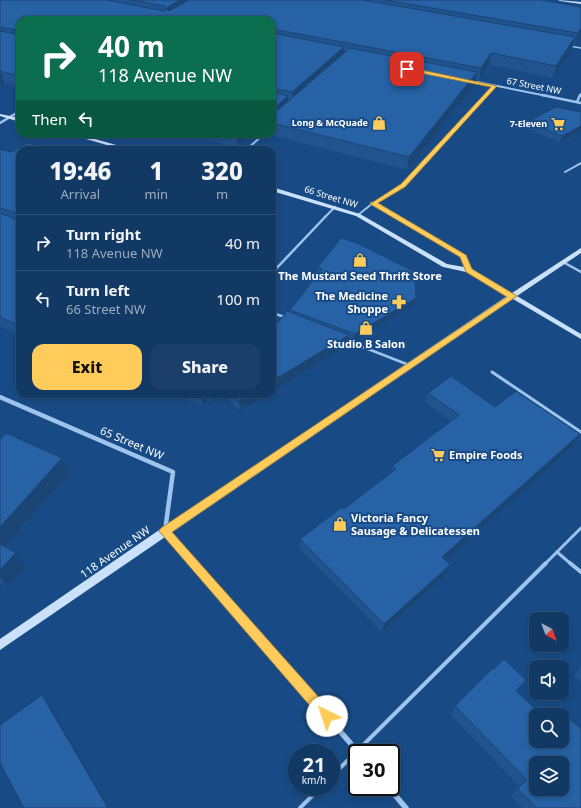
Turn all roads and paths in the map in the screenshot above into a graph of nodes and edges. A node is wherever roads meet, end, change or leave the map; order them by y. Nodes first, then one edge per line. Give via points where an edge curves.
1 (560, 0) edge
2 (581, 3) edge
3 (566, 45) edge
4 (581, 48) edge
5 (471, 81) edge
6 (494, 86) junction
7 (581, 94) edge
8 (577, 102) junction
9 (581, 103) edge
10 (16, 113) edge
11 (0, 115) edge
12 (10, 117) junction
13 (16, 119) edge
14 (0, 123) edge
15 (86, 138) edge
16 (260, 138) edge
17 (116, 146) edge
18 (250, 146) edge
19 (581, 163) edge
20 (565, 172) dead end
21 (276, 190) edge
22 (373, 204) junction
23 (335, 207) junction
24 (358, 215) junction
25 (581, 250) edge
26 (563, 262) junction
27 (276, 269) edge
28 (468, 270) junction
29 (581, 272) edge
30 (513, 296) junction
31 (276, 314) edge
32 (288, 319) edge
33 (581, 337) edge
34 (339, 338) edge
35 (411, 366) junction
36 (492, 372) dead end
37 (0, 397) edge
38 (581, 432) edge
39 (581, 528) edge
40 (165, 531) junction
41 (557, 552) junction
42 (581, 572) edge
43 (0, 645) edge
44 (351, 744) edge
45 (366, 744) edge
46 (348, 761) edge
47 (340, 769) edge
48 (312, 796) edge
49 (396, 796) edge
50 (300, 808) edge
51 (406, 808) edge

1 - 2 main road
3 - 4 lane
5 - 6 street, 67 Street NW
6 - 8 street, 67 Street NW
6 - 22 lane via 403,186
7 - 8 street
8 - 9 street, 67 Street NW
10 - 12 street
11 - 12 main road
12 - 13 main road
12 - 14 street
15 - 17 main road
16 - 18 lane
19 - 20 lane
21 - 23 main road, 66 Street NW
22 - 24 lane
22 - 28 main road, 66 Street NW via 463,256
23 - 24 main road, 66 Street NW
23 - 27 lane
24 - 28 main road, 66 Street NW via 445,266
25 - 26 main road, 118 Avenue NW
26 - 29 lane
26 - 30 main road, 118 Avenue NW
28 - 30 main road, 66 Street NW
30 - 33 main road, 66 Street NW
30 - 35 main road, 118 Avenue NW
31 - 32 lane
34 - 35 lane
35 - 40 main road, 118 Avenue NW
36 - 38 lane
37 - 40 street, 65 Street NW via 173,472
39 - 41 lane
40 - 43 main road, 118 Avenue NW
40 - 44 street
41 - 42 lane
41 - 45 lane
46 - 47 lane
48 - 50 lane
49 - 51 street

